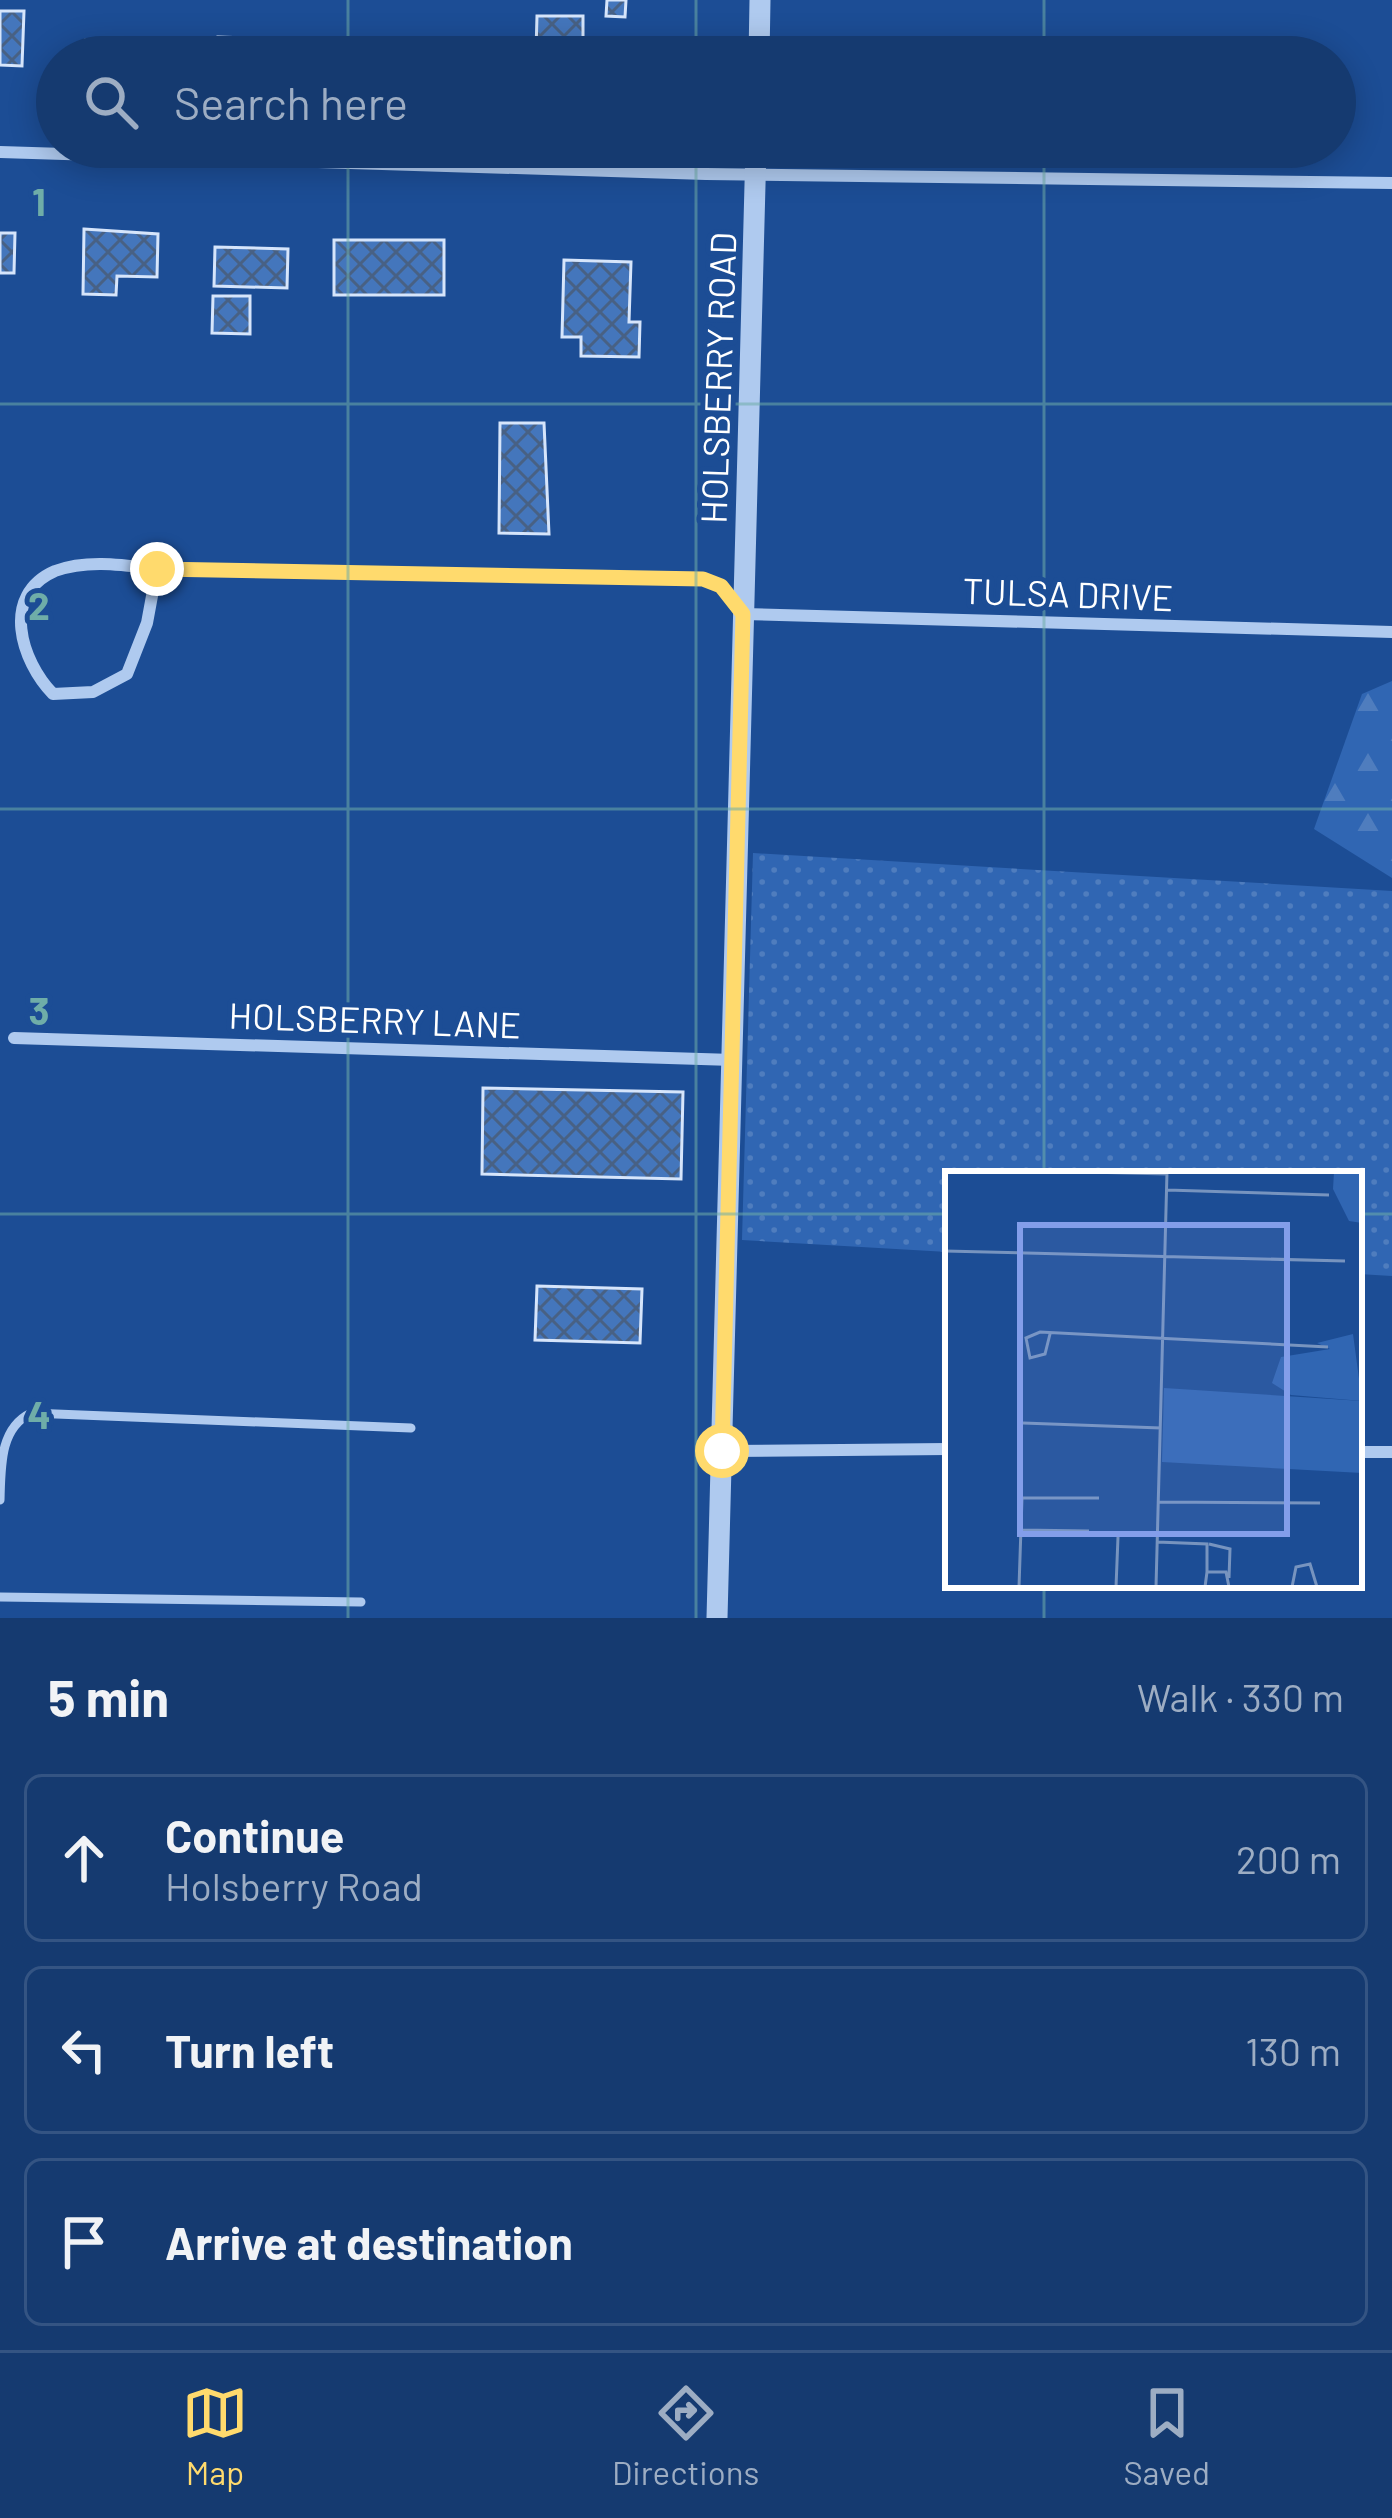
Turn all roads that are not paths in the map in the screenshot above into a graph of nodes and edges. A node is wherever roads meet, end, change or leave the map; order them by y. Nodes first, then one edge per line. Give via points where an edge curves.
1 (760, 0) edge
2 (759, 36) edge
3 (0, 152) edge
4 (36, 153) edge
5 (549, 168) edge
6 (755, 168) edge
7 (755, 174) junction
8 (1392, 183) edge
9 (157, 569) junction
10 (743, 614) junction
11 (1392, 632) edge
12 (14, 1038) dead end
13 (733, 1060) junction
14 (411, 1428) dead end
15 (945, 1449) edge
16 (722, 1451) junction
17 (0, 1500) edge
18 (0, 1597) edge
19 (361, 1602) dead end
20 (716, 1618) edge

1 - 2 street
3 - 4 street
5 - 7 street
6 - 7 street, HOLSBERRY ROAD
7 - 8 street
7 - 10 street, HOLSBERRY ROAD
9 - 9 street via 127,674 93,692 53,694 28,669 17,623 28,590 54,572 88,566
9 - 10 street via 703,579 721,586
10 - 11 street, TULSA DRIVE
10 - 13 street, HOLSBERRY ROAD
12 - 13 street, HOLSBERRY LANE
13 - 16 street, HOLSBERRY ROAD
14 - 17 lane via 32,1413 17,1419 1,1443
15 - 16 street
16 - 20 street, HOLSBERRY ROAD
18 - 19 lane

